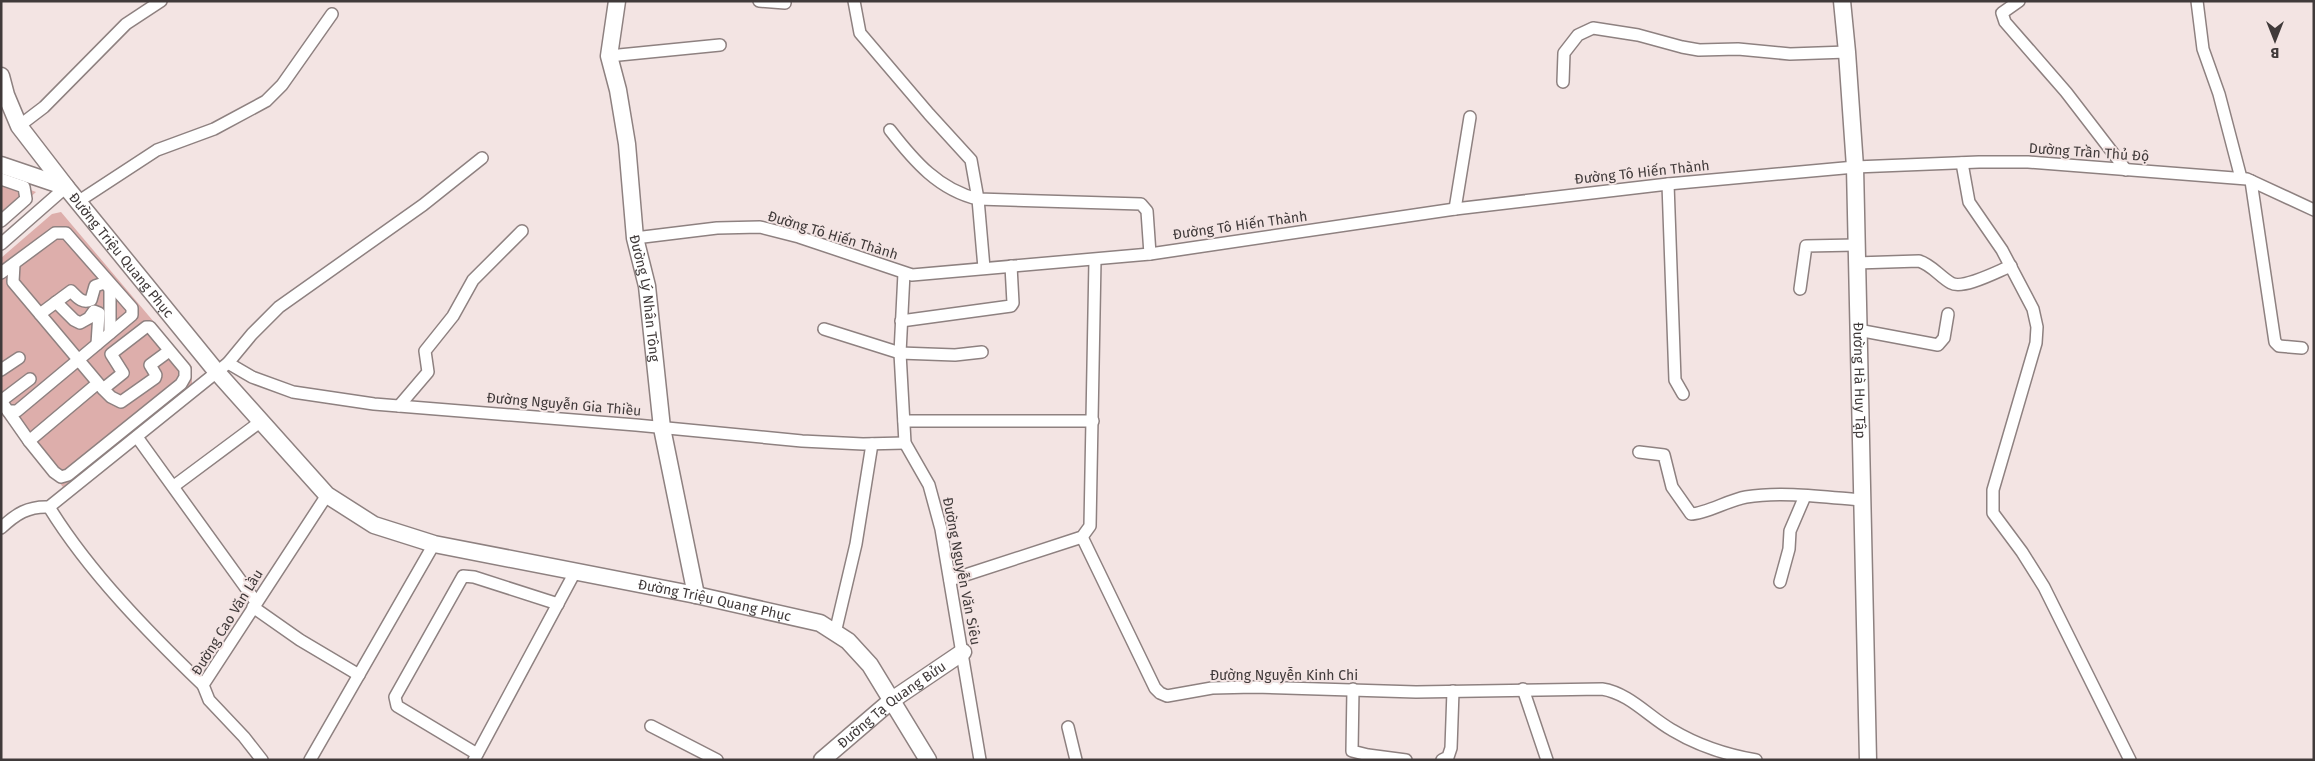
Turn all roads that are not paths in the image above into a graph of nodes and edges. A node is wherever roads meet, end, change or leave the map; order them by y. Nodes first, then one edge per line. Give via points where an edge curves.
1 (161, 1) edge
2 (617, 1) edge
3 (759, 1) edge
4 (854, 1) edge
5 (1842, 1) edge
6 (2019, 1) edge
7 (2197, 1) edge
8 (785, 3) dead end
9 (332, 14) dead end
10 (720, 46) dead end
11 (1847, 52) junction
12 (609, 56) junction
13 (1, 76) edge
14 (1563, 82) dead end
15 (1470, 117) dead end
16 (19, 126) junction
17 (890, 130) dead end
18 (482, 158) dead end
19 (1962, 163) junction
20 (1, 165) edge
21 (1855, 167) junction
22 (2126, 170) junction
23 (1, 179) edge
24 (2246, 179) junction
25 (1668, 184) junction
26 (66, 187) junction
27 (978, 199) junction
28 (79, 201) junction
29 (1455, 209) junction
30 (2314, 210) edge
31 (1, 221) edge
32 (522, 231) dead end
33 (635, 238) junction
34 (1, 244) edge
35 (1856, 245) junction
36 (1150, 254) junction
37 (1095, 260) junction
38 (1856, 263) junction
39 (14, 264) junction
40 (1011, 266) junction
41 (2011, 266) junction
42 (984, 268) junction
43 (1, 273) edge
44 (904, 273) junction
45 (1, 278) edge
46 (13, 282) junction
47 (1800, 289) dead end
48 (56, 302) junction
49 (40, 314) junction
50 (1948, 314) dead end
51 (901, 320) junction
52 (824, 329) dead end
53 (1858, 330) junction
54 (110, 333) junction
55 (97, 344) junction
56 (2302, 348) dead end
57 (170, 351) junction
58 (982, 352) dead end
59 (900, 353) junction
60 (18, 358) dead end
61 (79, 359) junction
62 (222, 367) junction
63 (1, 370) edge
64 (30, 379) dead end
65 (101, 386) junction
66 (1683, 394) dead end
67 (399, 406) junction
68 (8, 411) junction
69 (904, 421) junction
70 (1093, 421) junction
71 (260, 422) junction
72 (662, 428) junction
73 (138, 437) junction
74 (29, 441) junction
75 (905, 443) junction
76 (872, 444) junction
77 (1639, 452) dead end
78 (174, 486) junction
79 (328, 495) junction
80 (1805, 496) junction
81 (1861, 500) junction
82 (49, 507) junction
83 (1, 528) edge
84 (1082, 537) junction
85 (434, 544) junction
86 (575, 572) junction
87 (950, 580) junction
88 (1780, 582) dead end
89 (696, 596) junction
90 (558, 604) junction
91 (255, 605) junction
92 (835, 633) junction
93 (963, 652) junction
94 (359, 675) junction
95 (203, 684) junction
96 (1353, 688) junction
97 (1523, 689) junction
98 (1453, 691) junction
99 (892, 700) junction
100 (651, 726) dead end
101 (1068, 727) dead end
102 (1352, 755) edge
103 (475, 757) edge
104 (262, 760) edge
105 (310, 760) edge
106 (717, 760) edge
107 (822, 760) edge
108 (928, 760) edge
109 (980, 760) edge
110 (1076, 760) edge
111 (1406, 760) edge
112 (1442, 760) edge
113 (1547, 760) edge
114 (1756, 760) edge
115 (1868, 760) edge
116 (2130, 760) edge

1 - 16 street via 126,24 44,107
2 - 12 street, Đường Lý Nhân Tông
3 - 8 street
4 - 27 street via 860,33 968,154
5 - 11 street, Đường Hà Huy Tập
6 - 22 street via 2002,13 2005,22 2066,92
7 - 24 street via 2204,56
9 - 28 street via 282,85 266,101 214,129 157,150
10 - 12 street
11 - 14 street via 1790,54 1738,49 1699,50 1593,28 1578,35 1564,53
11 - 21 street, Đường Hà Huy Tập
12 - 33 street, Đường Lý Nhân Tông via 626,144
13 - 16 street, Đường Triệu Quang Phục
15 - 29 street
16 - 26 street, Đường Triệu Quang Phục
17 - 27 street via 922,169 963,196
18 - 62 street via 423,205 279,307
19 - 21 street, Dường Trần Thủ Độ
19 - 22 street, Dường Trần Thủ Độ via 2028,162
19 - 41 street via 1969,202
20 - 26 street
21 - 25 street, Đường Tô Hiến Thành
21 - 35 street, Đường Hà Huy Tập
22 - 24 street, Dường Trần Thủ Độ
23 - 31 street via 24,187 27,196
24 - 30 street, Dường Trần Thủ Độ
24 - 56 street via 2275,342 2279,346
25 - 29 street, Đường Tô Hiến Thành
25 - 66 street via 1675,380
26 - 28 street, Đường Triệu Quang Phục
26 - 34 street
27 - 36 street via 1141,204 1147,211
27 - 42 street
28 - 62 street, Đường Triệu Quang Phục
29 - 36 street, Đường Tô Hiến Thành
32 - 67 street via 470,284 453,316 425,351 428,372
33 - 44 street, Đường Tô Hiến Thành via 760,226
33 - 72 street, Đường Lý Nhân Tông via 647,286
35 - 38 street, Đường Hà Huy Tập
35 - 47 street via 1806,246
36 - 37 street, Đường Tô Hiến Thành
37 - 40 street, Đường Tô Hiến Thành
37 - 70 street
38 - 41 street via 1918,260 1927,263 1952,284 1962,285
38 - 53 street, Đường Hà Huy Tập
39 - 43 street
39 - 46 street
39 - 54 street via 55,233 69,234 132,308 132,315
40 - 42 street, Đường Tô Hiến Thành
40 - 51 street via 1011,306
41 - 116 street via 2033,309 2037,334 1993,490 1993,513 2044,587
42 - 44 street, Đường Tô Hiến Thành
44 - 51 street, Đường Nguyễn Văn Siêu
45 - 46 street
46 - 49 street
48 - 49 street
48 - 54 street via 71,291 79,299 88,301 98,284 107,284
48 - 55 street via 80,323 94,311 99,313
49 - 61 street
50 - 53 street via 1944,338 1938,345
51 - 59 street, Đường Nguyễn Văn Siêu
52 - 59 street
53 - 81 street, Đường Hà Huy Tập
54 - 55 street
55 - 61 street
57 - 65 street via 150,365 155,378 121,402
57 - 65 street via 150,327 146,327 111,354 123,373
57 - 74 street via 185,369 181,384 68,475 61,477 54,472
58 - 59 street via 955,355
59 - 69 street, Đường Nguyễn Văn Siêu
60 - 63 street
61 - 65 street
61 - 68 street via 17,411
62 - 67 street, Đường Nguyễn Gia Thiều via 293,392
62 - 71 street, Đường Triệu Quang Phục
62 - 73 street
64 - 68 street via 1,401
65 - 74 street
67 - 72 street, Đường Nguyễn Gia Thiều
68 - 74 street
69 - 70 street
69 - 75 street, Đường Nguyễn Văn Siêu
70 - 84 street via 1090,526
71 - 78 street
71 - 79 street, Đường Triệu Quang Phục
72 - 76 street, Đường Nguyễn Gia Thiều
72 - 89 street, Đường Lý Nhân Tông
73 - 78 street
73 - 82 street
75 - 76 street, Đường Nguyễn Gia Thiều
75 - 87 street, Đường Nguyễn Văn Siêu via 929,484
76 - 92 street via 856,544
77 - 80 street via 1664,455 1672,487 1691,514 1748,497
78 - 91 street
79 - 85 street, Đường Triệu Quang Phục via 374,525
79 - 91 street, Đường Cao Văn Lầu
80 - 81 street
80 - 88 street via 1790,531
81 - 115 street, Đường Hà Huy Tập
82 - 83 street via 27,509
82 - 95 street via 65,531 152,635
84 - 87 street
84 - 96 street, Đường Nguyễn Kinh Chi via 1160,693 1167,696 1212,688
85 - 86 street, Đường Triệu Quang Phục
85 - 94 street
86 - 89 street, Đường Triệu Quang Phục
86 - 90 street
87 - 93 street, Đường Nguyễn Văn Siêu
89 - 92 street, Đường Triệu Quang Phục via 820,623
90 - 103 street
90 - 103 street via 463,576 395,697 397,706
91 - 94 street via 300,640
91 - 95 street, Đường Cao Văn Lầu
92 - 99 street, Đường Triệu Quang Phục via 848,641 870,665
93 - 99 street, Đường Tạ Quang Bửu
93 - 109 street, Đường Nguyễn Văn Siêu
94 - 105 street
95 - 104 street, Đường Cao Văn Lầu via 208,700
96 - 98 street, Đường Nguyễn Kinh Chi
96 - 102 street
97 - 98 street, Đường Nguyễn Kinh Chi
97 - 113 street
97 - 114 street, Đường Nguyễn Kinh Chi via 1612,690 1687,738 1732,755
98 - 112 street via 1451,748
99 - 107 street, Đường Tạ Quang Bửu
99 - 108 street, Đường Triệu Quang Phục
100 - 106 street
101 - 110 street
102 - 111 street

